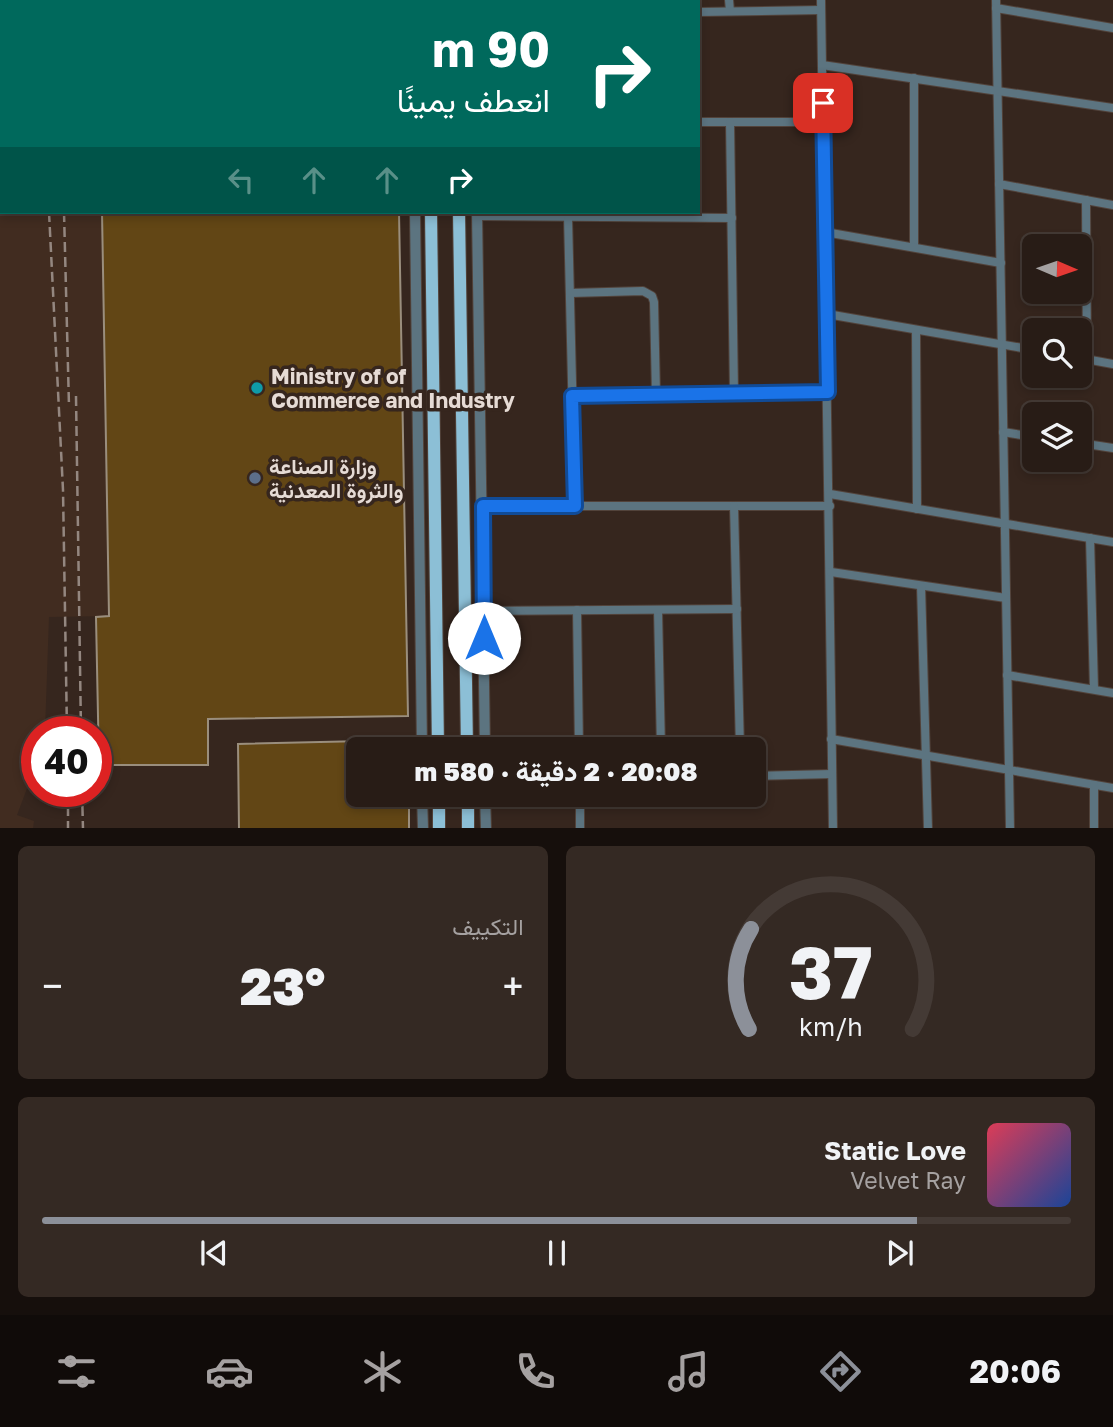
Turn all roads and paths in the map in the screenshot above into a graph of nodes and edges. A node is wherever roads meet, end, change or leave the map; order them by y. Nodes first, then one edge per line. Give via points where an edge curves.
1 (729, 0) edge
2 (821, 0) edge
3 (996, 4) edge
4 (821, 10) junction
5 (700, 12) edge
6 (730, 12) junction
7 (1113, 28) edge
8 (822, 65) junction
9 (914, 78) junction
10 (998, 91) junction
11 (1113, 108) edge
12 (700, 122) edge
13 (730, 122) junction
14 (823, 122) junction
15 (999, 184) junction
16 (1086, 200) junction
17 (1113, 205) edge
18 (415, 214) edge
19 (431, 214) edge
20 (459, 214) edge
21 (477, 214) edge
22 (568, 217) junction
23 (732, 218) junction
24 (825, 232) junction
25 (914, 247) junction
26 (1000, 263) junction
27 (570, 293) junction
28 (827, 314) junction
29 (1085, 318) edge
30 (916, 330) junction
31 (1002, 344) junction
32 (1022, 348) edge
33 (1092, 359) edge
34 (1113, 363) edge
35 (828, 392) junction
36 (734, 393) junction
37 (656, 395) junction
38 (572, 396) junction
39 (1003, 432) junction
40 (1022, 435) edge
41 (1092, 445) edge
42 (1113, 448) edge
43 (830, 494) junction
44 (483, 506) junction
45 (575, 506) junction
46 (734, 506) junction
47 (830, 506) junction
48 (916, 509) junction
49 (1005, 524) junction
50 (1090, 538) junction
51 (1113, 542) edge
52 (831, 572) junction
53 (921, 586) junction
54 (1006, 598) junction
55 (737, 609) junction
56 (577, 610) junction
57 (658, 610) junction
58 (484, 611) junction
59 (436, 639) junction
60 (421, 659) junction
61 (1007, 675) junction
62 (1094, 689) junction
63 (466, 692) junction
64 (1113, 693) edge
65 (484, 721) junction
66 (422, 737) edge
67 (438, 737) edge
68 (467, 737) edge
69 (485, 737) edge
70 (579, 737) edge
71 (661, 737) edge
72 (740, 737) edge
73 (831, 739) junction
74 (925, 754) junction
75 (1009, 770) junction
76 (831, 774) junction
77 (766, 776) edge
78 (1094, 785) junction
79 (1113, 788) edge
80 (422, 807) edge
81 (439, 807) edge
82 (468, 807) edge
83 (485, 807) edge
84 (580, 807) edge
85 (423, 828) edge
86 (439, 828) edge
87 (468, 828) edge
88 (486, 828) edge
89 (580, 828) edge
90 (834, 828) edge
91 (928, 828) edge
92 (1010, 828) edge
93 (1094, 828) edge

1 - 6 street
2 - 4 street
3 - 7 street
3 - 10 street
4 - 6 street
4 - 8 street
5 - 6 street
8 - 9 street
8 - 14 street
9 - 10 street
9 - 25 street
10 - 11 street
10 - 15 street
12 - 13 street
13 - 14 street
13 - 23 street
14 - 24 street
15 - 16 street
15 - 26 street
16 - 17 street
16 - 29 street
18 - 60 street
19 - 59 main road
20 - 63 main road
21 - 22 street
21 - 44 street
22 - 23 street
22 - 27 street
23 - 36 street
24 - 25 street
24 - 28 street
25 - 26 street
26 - 31 street
27 - 37 street via 643,291 652,296
27 - 38 street
28 - 30 street
28 - 35 street
30 - 31 street
30 - 48 street
31 - 32 street
31 - 39 street
33 - 34 street
35 - 36 street
35 - 43 street
36 - 37 street
37 - 38 street
38 - 45 street
39 - 40 street
39 - 49 street
41 - 42 street
43 - 47 street
43 - 48 street
44 - 45 street
44 - 58 street
45 - 46 street
46 - 47 street
46 - 55 street
47 - 52 street
48 - 49 street
49 - 50 street
49 - 54 street
50 - 51 street
50 - 62 street
52 - 53 street
52 - 73 street
53 - 54 street
53 - 74 street
54 - 61 street
55 - 57 street
55 - 72 street
56 - 57 street
56 - 58 street
56 - 70 street
57 - 71 street
58 - 65 street
59 - 60 street
59 - 67 main road
60 - 66 street
61 - 62 street
61 - 75 street
62 - 64 street
63 - 65 street
63 - 68 main road
65 - 69 street
73 - 74 street
73 - 76 street
74 - 75 street
74 - 91 street
75 - 78 street
75 - 92 street
76 - 77 street
76 - 90 street
78 - 79 street
78 - 93 street
80 - 85 street
81 - 86 main road
82 - 87 main road
83 - 88 street
84 - 89 street

